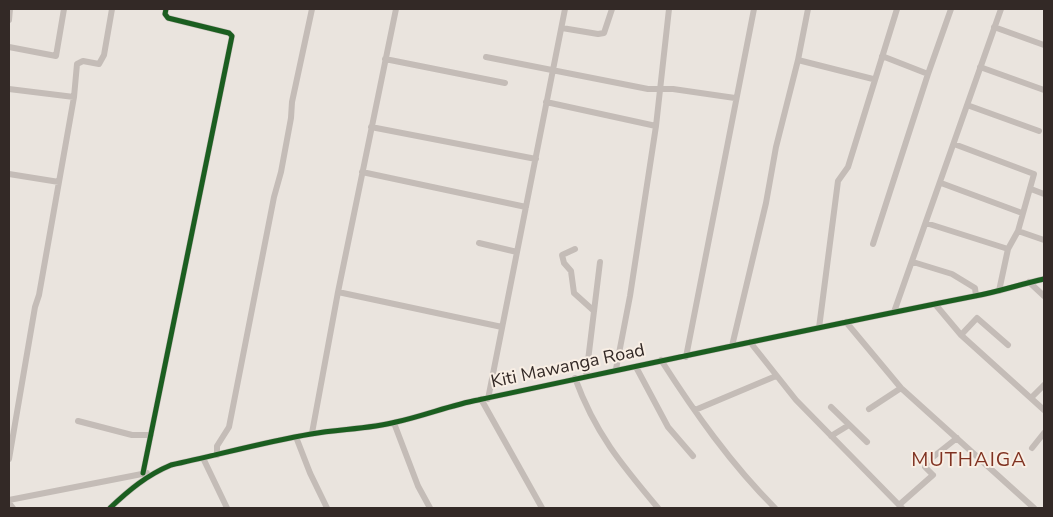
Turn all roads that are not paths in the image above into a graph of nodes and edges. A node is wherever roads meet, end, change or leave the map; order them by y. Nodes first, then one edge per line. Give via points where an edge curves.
1 (10, 9) edge
2 (64, 9) edge
3 (112, 9) edge
4 (166, 9) edge
5 (312, 9) edge
6 (396, 9) edge
7 (565, 9) edge
8 (612, 9) edge
9 (668, 9) edge
10 (754, 9) edge
11 (808, 9) edge
12 (897, 9) edge
13 (951, 9) edge
14 (1001, 9) edge
15 (9, 20) edge
16 (994, 27) junction
17 (562, 28) junction
18 (1044, 45) edge
19 (9, 47) edge
20 (882, 56) junction
21 (486, 57) dead end
22 (385, 59) junction
23 (798, 60) junction
24 (980, 67) junction
25 (553, 69) junction
26 (928, 74) junction
27 (873, 79) junction
28 (505, 83) dead end
29 (9, 89) edge
30 (661, 89) junction
31 (1044, 90) edge
32 (74, 97) junction
33 (735, 98) junction
34 (546, 102) junction
35 (967, 105) junction
36 (656, 126) junction
37 (371, 127) junction
38 (1039, 131) dead end
39 (954, 144) junction
40 (536, 159) junction
41 (362, 172) junction
42 (9, 174) edge
43 (59, 182) junction
44 (941, 183) junction
45 (1031, 189) junction
46 (1044, 194) edge
47 (526, 207) junction
48 (1022, 213) junction
49 (926, 223) junction
50 (1018, 231) junction
51 (1044, 240) edge
52 (480, 243) dead end
53 (873, 244) dead end
54 (575, 249) dead end
55 (1008, 249) junction
56 (517, 252) junction
57 (600, 262) dead end
58 (913, 262) junction
59 (1044, 279) edge
60 (1029, 282) junction
61 (999, 291) junction
62 (338, 292) junction
63 (976, 296) junction
64 (1044, 296) edge
65 (935, 304) junction
66 (594, 311) junction
67 (894, 312) junction
68 (846, 322) junction
69 (502, 326) junction
70 (818, 328) junction
71 (960, 334) junction
72 (750, 342) junction
73 (1008, 345) dead end
74 (732, 346) junction
75 (686, 358) junction
76 (662, 360) junction
77 (636, 367) junction
78 (616, 370) junction
79 (586, 376) junction
80 (776, 376) junction
81 (575, 378) junction
82 (1044, 385) edge
83 (901, 388) junction
84 (1032, 397) junction
85 (480, 399) junction
86 (488, 399) junction
87 (831, 407) dead end
88 (695, 410) junction
89 (869, 410) dead end
90 (1044, 410) edge
91 (78, 421) dead end
92 (394, 423) junction
93 (849, 425) junction
94 (312, 433) junction
95 (1044, 433) edge
96 (151, 435) junction
97 (296, 436) junction
98 (831, 436) junction
99 (957, 438) junction
100 (867, 442) dead end
101 (1032, 448) dead end
102 (217, 455) junction
103 (693, 456) dead end
104 (203, 458) junction
105 (9, 459) edge
106 (157, 471) junction
107 (143, 473) junction
108 (118, 500) junction
109 (9, 501) edge
110 (901, 507) edge
111 (13, 508) edge
112 (110, 508) edge
113 (121, 508) edge
114 (227, 508) edge
115 (327, 508) edge
116 (430, 508) edge
117 (542, 508) edge
118 (658, 508) edge
119 (775, 508) edge
120 (1034, 508) edge

1 - 15 street
2 - 19 street via 56,56
3 - 32 street via 104,55 99,64 83,60 78,64
4 - 96 street via 168,18 229,32 232,36
5 - 102 street via 229,427 216,446
6 - 22 street
7 - 17 street
8 - 17 street via 604,33
9 - 30 street
10 - 33 street
11 - 23 street
12 - 20 street
13 - 26 street
14 - 16 street
16 - 18 street
16 - 24 street
17 - 25 street
20 - 26 street
20 - 27 street
21 - 25 street
22 - 28 street
22 - 37 street
23 - 27 street
23 - 74 street
24 - 31 street
24 - 35 street
25 - 30 street
25 - 34 street
26 - 53 street
27 - 70 street via 848,167 838,182
29 - 32 street
30 - 33 street
30 - 36 street
32 - 43 street
33 - 75 street
34 - 36 street
34 - 40 street
35 - 38 street
35 - 39 street
36 - 78 street
37 - 40 street
37 - 41 street
39 - 44 street
39 - 45 street via 1032,172
40 - 47 street
41 - 47 street
41 - 62 street
42 - 43 street
43 - 105 street
44 - 48 street
44 - 49 street
45 - 46 street
45 - 48 street
47 - 56 street
48 - 50 street
49 - 55 street
49 - 58 street
50 - 51 street
50 - 55 street
52 - 56 street
54 - 66 street via 562,255 564,263 571,270 574,293
55 - 61 street
56 - 69 street
57 - 66 street
58 - 63 street via 952,274 974,288
58 - 67 street
59 - 60 street, Kiti Mawanga Road
60 - 61 street, Kiti Mawanga Road
60 - 64 street
61 - 63 street, Kiti Mawanga Road
62 - 69 street
62 - 94 street
63 - 65 street, Kiti Mawanga Road
65 - 67 street, Kiti Mawanga Road
65 - 71 street
66 - 79 street
67 - 68 street, Kiti Mawanga Road
68 - 70 street, Kiti Mawanga Road
68 - 83 street
69 - 86 street
70 - 72 street, Kiti Mawanga Road
71 - 73 street via 977,318
71 - 84 street
72 - 74 street, Kiti Mawanga Road
72 - 80 street
74 - 75 street, Kiti Mawanga Road
75 - 76 street, Kiti Mawanga Road
76 - 77 street, Kiti Mawanga Road
76 - 88 street
77 - 78 street, Kiti Mawanga Road
77 - 103 street via 668,426
78 - 79 street, Kiti Mawanga Road
79 - 81 street, Kiti Mawanga Road
80 - 88 street
80 - 98 street
81 - 86 street, Kiti Mawanga Road
81 - 118 street via 608,446
82 - 84 street
83 - 89 street
83 - 99 street
84 - 90 street
85 - 86 street, Kiti Mawanga Road
85 - 92 street, Kiti Mawanga Road
85 - 117 street
87 - 93 street
88 - 119 street via 744,477
91 - 96 street via 132,435
92 - 94 street, Kiti Mawanga Road
92 - 116 street
93 - 98 street
93 - 100 street
94 - 97 street, Kiti Mawanga Road
95 - 101 street
96 - 107 street
97 - 102 street, Kiti Mawanga Road
97 - 115 street
98 - 110 street
99 - 110 street via 928,462 925,466 933,475
99 - 120 street
102 - 104 street, Kiti Mawanga Road
104 - 106 street, Kiti Mawanga Road
104 - 114 street
106 - 107 street
106 - 108 street, Kiti Mawanga Road
107 - 109 street
108 - 112 street, Kiti Mawanga Road
108 - 113 street
109 - 111 street

